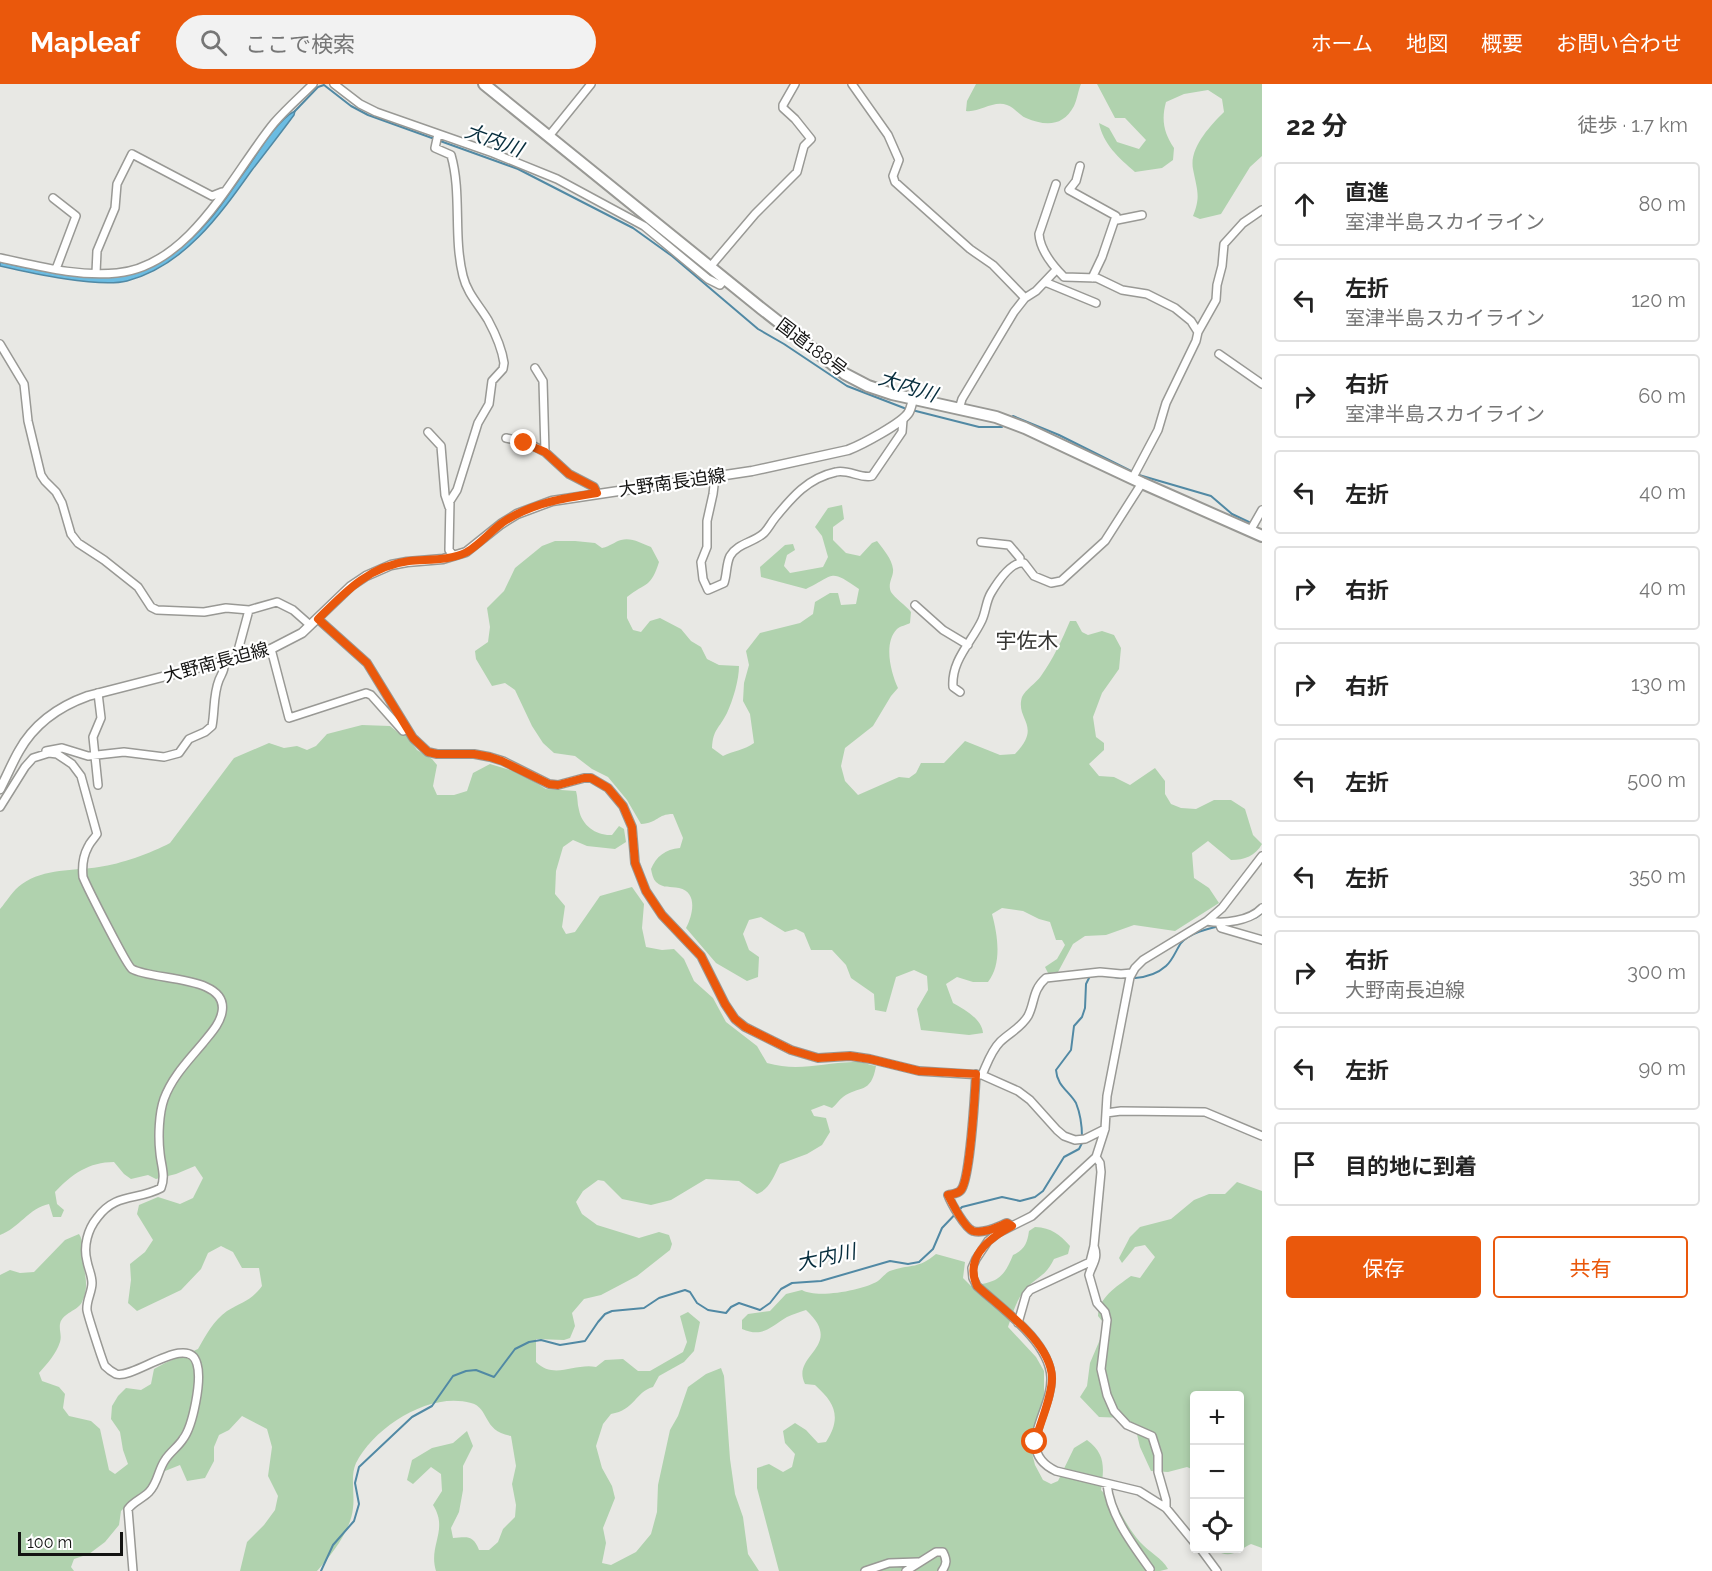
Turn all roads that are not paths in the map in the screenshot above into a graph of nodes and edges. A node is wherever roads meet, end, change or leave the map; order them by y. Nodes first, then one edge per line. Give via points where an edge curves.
1 (313, 84) edge
2 (334, 84) edge
3 (339, 84) edge
4 (484, 84) edge
5 (591, 84) edge
6 (795, 84) edge
7 (852, 84) edge
8 (351, 97) junction
9 (549, 136) junction
10 (437, 138) junction
11 (1080, 166) dead end
12 (1056, 184) dead end
13 (227, 189) junction
14 (53, 198) dead end
15 (1262, 210) edge
16 (1142, 215) dead end
17 (1117, 219) junction
18 (0, 258) edge
19 (710, 267) junction
20 (56, 269) junction
21 (1056, 270) junction
22 (96, 273) junction
23 (1092, 278) junction
24 (725, 279) junction
25 (1045, 282) junction
26 (1025, 298) junction
27 (1096, 303) dead end
28 (1198, 332) junction
29 (0, 344) edge
30 (1219, 354) dead end
31 (536, 368) dead end
32 (1262, 384) edge
33 (909, 409) junction
34 (959, 409) junction
35 (428, 432) dead end
36 (506, 438) dead end
37 (545, 452) junction
38 (715, 477) junction
39 (1137, 481) junction
40 (597, 493) junction
41 (448, 507) junction
42 (1262, 510) edge
43 (1250, 531) junction
44 (1262, 536) edge
45 (981, 542) dead end
46 (454, 556) junction
47 (1020, 562) junction
48 (915, 605) dead end
49 (249, 610) junction
50 (318, 619) junction
51 (310, 626) junction
52 (968, 645) junction
53 (271, 649) junction
54 (236, 658) junction
55 (224, 661) junction
56 (960, 692) dead end
57 (98, 693) junction
58 (407, 729) junction
59 (42, 754) junction
60 (96, 755) junction
61 (1, 785) edge
62 (98, 785) dead end
63 (0, 807) edge
64 (1262, 856) edge
65 (1262, 908) edge
66 (1207, 921) junction
67 (1219, 925) junction
68 (1262, 940) edge
69 (1132, 973) junction
70 (979, 1075) junction
71 (1106, 1113) junction
72 (1105, 1129) junction
73 (1262, 1136) edge
74 (1096, 1157) junction
75 (1012, 1226) junction
76 (1094, 1246) junction
77 (1018, 1323) junction
78 (1107, 1484) junction
79 (1166, 1508) junction
80 (1190, 1537) edge
81 (1204, 1553) edge
82 (922, 1561) junction
83 (1150, 1569) dead end
84 (133, 1571) edge
85 (865, 1571) edge
86 (906, 1571) edge
87 (942, 1571) edge
88 (1217, 1571) edge

1 - 13 street via 276,121
2 - 8 street
3 - 8 street
4 - 9 highway, 国道188号
5 - 9 street
6 - 19 street via 783,108 811,139 804,146 797,172
7 - 26 street via 888,135 899,160 893,176 895,182 993,265
8 - 10 street
9 - 19 highway, 国道188号
10 - 24 street via 557,180 644,226 708,279 720,285
10 - 41 street via 435,148 451,155 454,166 463,278 493,330 504,363 492,381 489,404 478,423
11 - 17 street via 1069,190
12 - 21 street via 1040,242
13 - 22 street via 191,233 170,251 138,268
13 - 22 street via 212,196 132,154 117,184 115,208 97,251
14 - 20 street via 76,216
15 - 28 street via 1224,244 1216,300
16 - 17 street
17 - 23 street
18 - 20 street
19 - 24 highway, 国道188号
20 - 22 street
21 - 23 street via 1064,277
21 - 25 street
23 - 28 street via 1159,299 1185,316
24 - 33 highway, 国道188号 via 845,374
25 - 26 street
25 - 27 street
26 - 34 street
28 - 39 street
29 - 49 street via 24,384 41,475 62,503 71,534 78,543 138,587 157,610
30 - 32 street
31 - 37 street via 543,381
33 - 34 highway, 国道188号
33 - 38 main road, 大野南長迫線 via 848,450
33 - 38 street via 902,432 872,476 837,471 793,495 766,531 739,546 731,556 724,584 708,590 701,562 707,547
34 - 39 highway, 国道188号 via 1025,428
35 - 41 street via 441,446
36 - 37 street
37 - 40 street
38 - 40 main road, 大野南長迫線
39 - 43 highway, 国道188号
39 - 47 street via 1105,542 1061,580 1052,583 1034,576
40 - 46 main road, 大野南長迫線 via 552,501 517,514 466,552
41 - 46 street via 449,550
42 - 43 street
43 - 44 highway, 国道188号
45 - 47 street via 1009,545
46 - 50 main road, 大野南長迫線 via 380,569 351,586
47 - 52 street via 1014,564 991,593 984,617
48 - 52 street via 943,630
49 - 51 street via 277,602
49 - 54 street
50 - 51 main road, 大野南長迫線
50 - 58 street via 367,663
51 - 53 main road, 大野南長迫線
52 - 56 street via 956,664 952,680 953,687
53 - 54 main road, 大野南長迫線
53 - 58 street via 289,718 366,693 398,727
54 - 55 main road, 大野南長迫線
55 - 57 main road, 大野南長迫線
55 - 60 street via 214,697 212,726 189,740 179,753 164,757 124,752
57 - 60 street via 102,711 93,737
57 - 61 main road, 大野南長迫線 via 72,702 36,729
58 - 70 street via 428,752 490,757 549,784 591,778 608,788 623,806 632,827 635,863 646,891 662,915 701,956 725,1004 745,1027 791,1050 818,1058 850,1056 919,1071
59 - 60 street via 62,748 81,755
59 - 63 street via 24,767
59 - 84 street via 66,758 81,776 97,834 84,855 83,877 129,968 205,987 215,991 222,1003 215,1028 172,1082 163,1101 161,1188 112,1202 95,1220 87,1237 85,1250 92,1283 86,1312 105,1366 119,1375 127,1375 178,1353 194,1358 198,1367 190,1428 164,1462 150,1492 128,1509
60 - 62 street
64 - 66 street via 1234,894
65 - 67 street via 1253,916
66 - 67 street
66 - 69 street via 1143,960
67 - 68 street
69 - 70 street via 1046,978 1036,990 1028,1016 1000,1041
69 - 71 street
70 - 72 street via 1018,1091 1064,1136 1085,1139
70 - 75 street via 962,1189 948,1195 973,1231 1007,1223
71 - 72 street
71 - 73 street via 1205,1112
72 - 74 street
74 - 75 street via 1032,1216
74 - 76 street via 1101,1172
75 - 77 street via 988,1241 972,1268 977,1286
76 - 77 street via 1088,1264 1030,1290
76 - 79 street via 1096,1262 1089,1275 1107,1320 1101,1369 1105,1387 1119,1418 1152,1436
77 - 78 street via 1042,1348 1050,1363 1052,1380 1035,1442 1039,1460 1056,1471
78 - 79 street via 1139,1491
78 - 83 street via 1124,1532
79 - 80 street
81 - 88 street
82 - 85 street via 889,1563
82 - 86 street
82 - 87 street via 943,1552 946,1564

